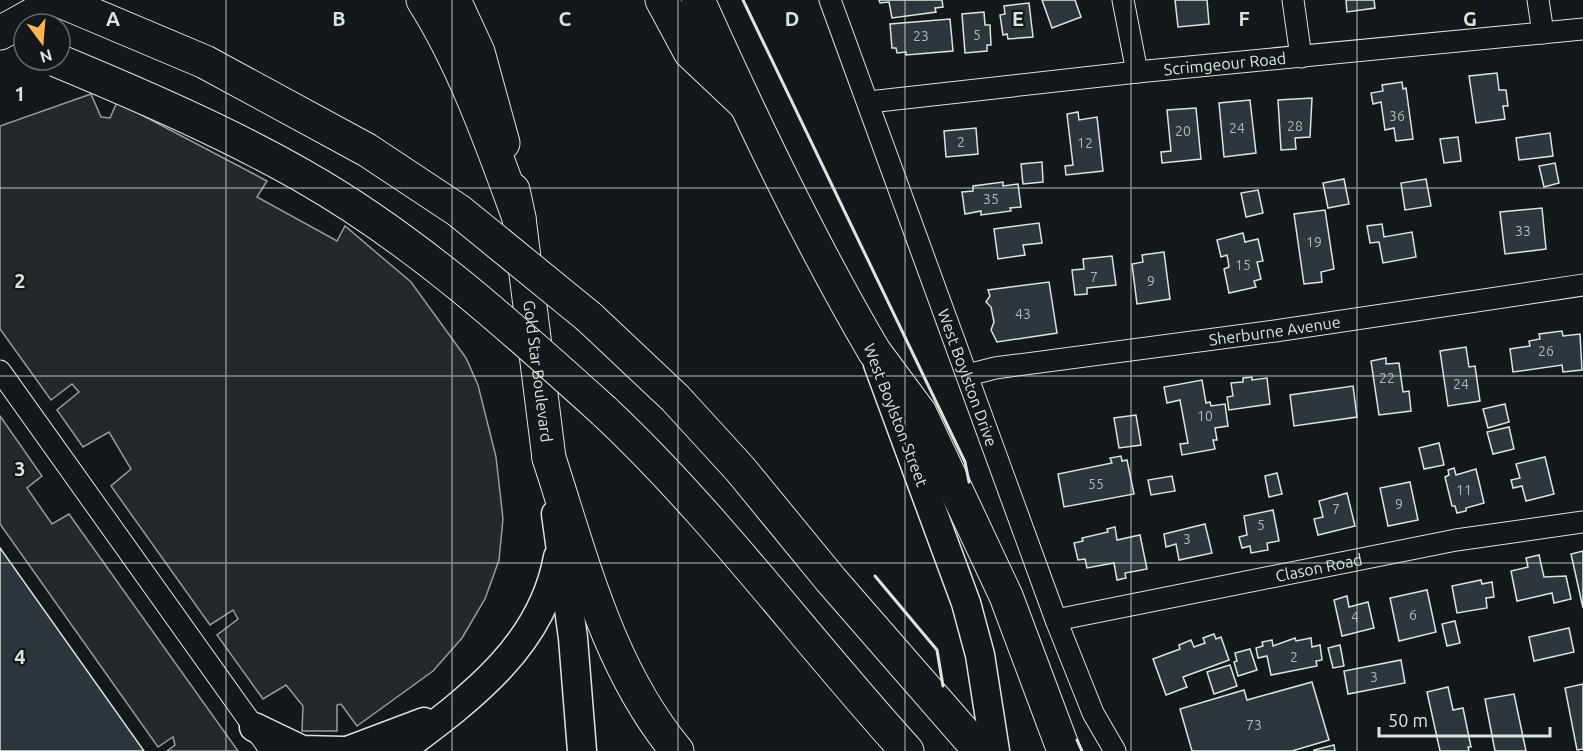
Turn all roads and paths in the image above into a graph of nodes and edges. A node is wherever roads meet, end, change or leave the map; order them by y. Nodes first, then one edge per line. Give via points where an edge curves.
1 (58, 0) edge
2 (423, 0) edge
3 (454, 0) edge
4 (662, 0) edge
5 (698, 0) edge
6 (830, 0) edge
7 (1123, 0) edge
8 (1293, 0) edge
9 (1538, 0) edge
10 (1583, 29) edge
11 (1543, 33) junction
12 (0, 34) edge
13 (1301, 57) junction
14 (72, 67) edge
15 (1137, 72) junction
16 (868, 102) junction
17 (744, 103) junction
18 (519, 218) junction
19 (1583, 285) edge
20 (874, 351) junction
21 (0, 371) edge
22 (968, 375) junction
23 (549, 458) junction
24 (1583, 522) edge
25 (561, 543) junction
26 (1056, 620) junction
27 (980, 655) junction
28 (449, 713) junction
29 (254, 727) junction
30 (271, 751) edge
31 (345, 751) edge
32 (400, 751) edge
33 (582, 751) edge
34 (677, 751) edge
35 (907, 751) edge
36 (980, 751) edge
37 (995, 751) edge
38 (1015, 751) edge
39 (1064, 751) edge
40 (1115, 751) edge

1 - 12 main road
1 - 36 main road, bridge via 205,62 367,150 459,211 589,317 675,398
2 - 18 main road via 495,151
3 - 18 main road, Gold Star Boulevard via 482,66
4 - 17 main road via 690,52
5 - 17 main road, West Boylston Street
6 - 16 street, West Boylston Drive
7 - 15 street
8 - 13 street
9 - 11 street
10 - 11 street, Scrimgeour Road
11 - 13 street, Scrimgeour Road
13 - 15 street, Scrimgeour Road
14 - 35 main road, bridge via 211,127 304,177 406,244 506,322 679,485
15 - 16 street, Scrimgeour Road
16 - 22 street, West Boylston Drive
17 - 20 main road, West Boylston Street via 825,268
18 - 23 main road, Gold Star Boulevard
19 - 22 street, Sherburne Avenue via 995,368
20 - 27 main road, West Boylston Street via 960,586
20 - 39 main road via 920,413 1005,596
21 - 29 street
22 - 26 street, West Boylston Drive
23 - 25 main road, Gold Star Boulevard
23 - 34 main road via 609,640 656,726
24 - 26 street, Clason Road via 1456,540
25 - 28 main road via 548,592 525,638 493,675
25 - 33 main road, Gold Star Boulevard
26 - 40 street, West Boylston Drive via 1093,713
27 - 37 main road, West Boylston Street
27 - 38 main road
28 - 31 main road
28 - 32 main road
29 - 30 street
29 - 31 main road via 302,750

